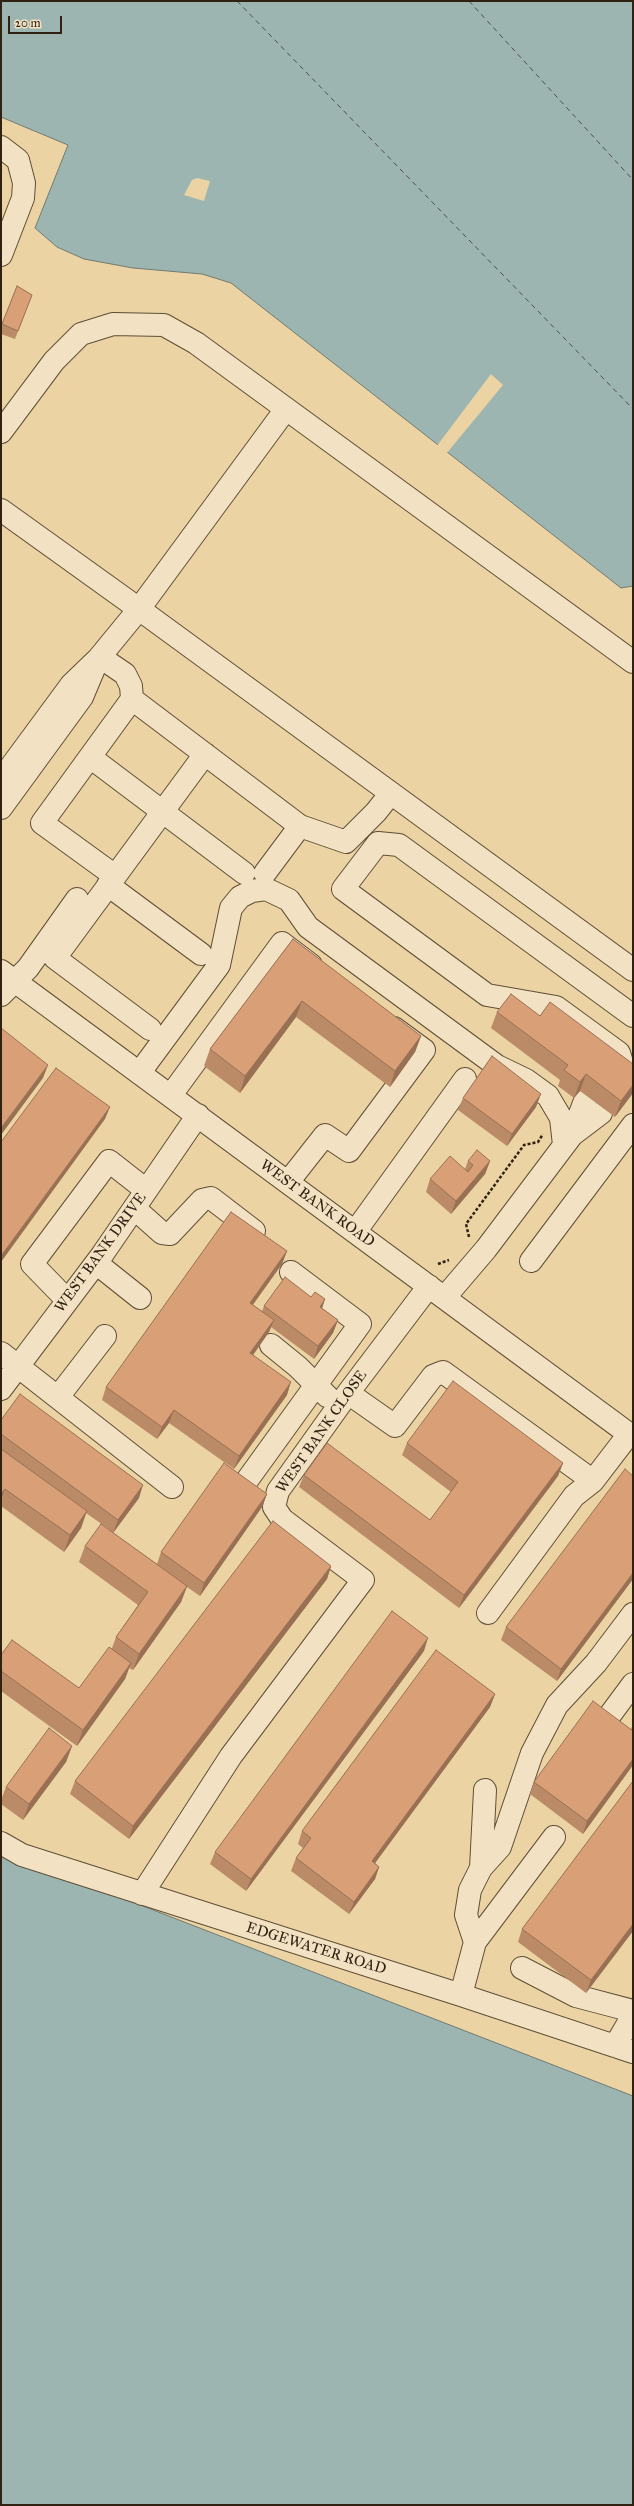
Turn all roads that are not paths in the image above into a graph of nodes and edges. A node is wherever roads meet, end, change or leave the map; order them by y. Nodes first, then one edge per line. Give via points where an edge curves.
1 (1, 147) edge
2 (1, 255) edge
3 (286, 409) junction
4 (1, 432) edge
5 (1, 510) edge
6 (139, 609) junction
7 (99, 658) junction
8 (633, 662) edge
9 (132, 699) junction
10 (205, 754) junction
11 (90, 756) junction
12 (1, 780) edge
13 (391, 793) junction
14 (1, 808) edge
15 (163, 811) junction
16 (300, 826) junction
17 (244, 873) dead end
18 (265, 873) dead end
19 (112, 881) junction
20 (77, 899) dead end
21 (201, 954) dead end
22 (633, 970) edge
23 (325, 976) edge
24 (6, 982) edge
25 (633, 1016) edge
26 (380, 1018) edge
27 (150, 1029) dead end
28 (619, 1066) edge
29 (140, 1072) junction
30 (465, 1079) dead end
31 (171, 1095) junction
32 (594, 1106) dead end
33 (198, 1115) junction
34 (633, 1126) edge
35 (568, 1140) junction
36 (288, 1182) junction
37 (146, 1190) junction
38 (134, 1208) junction
39 (355, 1232) junction
40 (259, 1235) edge
41 (531, 1261) dead end
42 (96, 1263) junction
43 (291, 1272) dead end
44 (437, 1291) junction
45 (140, 1298) dead end
46 (67, 1300) junction
47 (105, 1336) dead end
48 (270, 1345) dead end
49 (10, 1359) edge
50 (316, 1387) junction
51 (1, 1389) edge
52 (58, 1397) junction
53 (344, 1399) junction
54 (631, 1436) edge
55 (248, 1479) edge
56 (593, 1481) junction
57 (172, 1487) dead end
58 (488, 1613) dead end
59 (633, 1614) edge
60 (633, 1684) edge
61 (610, 1715) edge
62 (485, 1790) dead end
63 (554, 1837) dead end
64 (1, 1843) edge
65 (481, 1868) junction
66 (142, 1894) junction
67 (475, 1942) junction
68 (522, 1968) dead end
69 (461, 1995) junction
70 (633, 2011) edge
71 (633, 2015) edge
72 (624, 2049) edge

1 - 2 street via 18,160 24,183 23,198
3 - 4 street via 196,343 164,325 113,324 81,334 54,361
3 - 6 street
3 - 8 street
5 - 6 street
6 - 7 street
6 - 13 street
7 - 9 street via 125,674 132,686
7 - 12 street via 71,685
7 - 14 street via 82,697
9 - 10 street
9 - 11 street
10 - 15 street
10 - 16 street
11 - 15 street
11 - 19 street via 42,823
13 - 16 street via 346,842
13 - 22 street
15 - 17 street
15 - 19 street
16 - 18 street
19 - 21 street
19 - 27 street via 55,958
20 - 24 street via 28,968
23 - 31 street via 282,943
24 - 29 street, WEST BANK ROAD
25 - 28 street via 399,845 378,843 342,889 487,995 556,1007
26 - 36 street via 424,1050 349,1152 325,1135
29 - 31 street, WEST BANK ROAD
29 - 35 street via 219,965 231,908 240,897 252,891 266,889 289,900 308,927 497,1066 526,1080 548,1096 561,1118
30 - 39 street
31 - 33 street, WEST BANK ROAD
32 - 35 street, WEST BANK CLOSE
33 - 36 street, WEST BANK ROAD
33 - 37 street, WEST BANK DRIVE
34 - 41 street
35 - 44 street, WEST BANK CLOSE via 486,1249
36 - 39 street, WEST BANK ROAD
37 - 38 street, WEST BANK DRIVE
37 - 46 street via 108,1162 32,1264
38 - 40 street via 162,1233 170,1234 202,1200 211,1198
38 - 42 street, WEST BANK DRIVE
39 - 44 street, WEST BANK ROAD
42 - 45 street
42 - 46 street, WEST BANK DRIVE
43 - 50 street via 360,1324
44 - 53 street, WEST BANK CLOSE
44 - 54 street, WEST BANK ROAD
46 - 49 street, WEST BANK DRIVE
47 - 52 street
48 - 50 street via 298,1367
49 - 51 street, WEST BANK DRIVE
49 - 52 street
50 - 53 street
50 - 55 street
52 - 57 street
53 - 56 street via 395,1426 433,1376 443,1372
53 - 66 street, WEST BANK CLOSE via 278,1491 274,1507 282,1519 363,1580 231,1756
54 - 56 street
56 - 58 street via 574,1496
59 - 65 street via 596,1663 556,1705 532,1753 500,1847
60 - 61 street
62 - 65 street
63 - 67 street
64 - 66 street, EDGEWATER ROAD via 22,1855
65 - 67 street via 470,1890 466,1915
66 - 69 street, EDGEWATER ROAD
67 - 69 street
68 - 70 street via 576,1996
69 - 72 street, EDGEWATER ROAD
71 - 72 street

